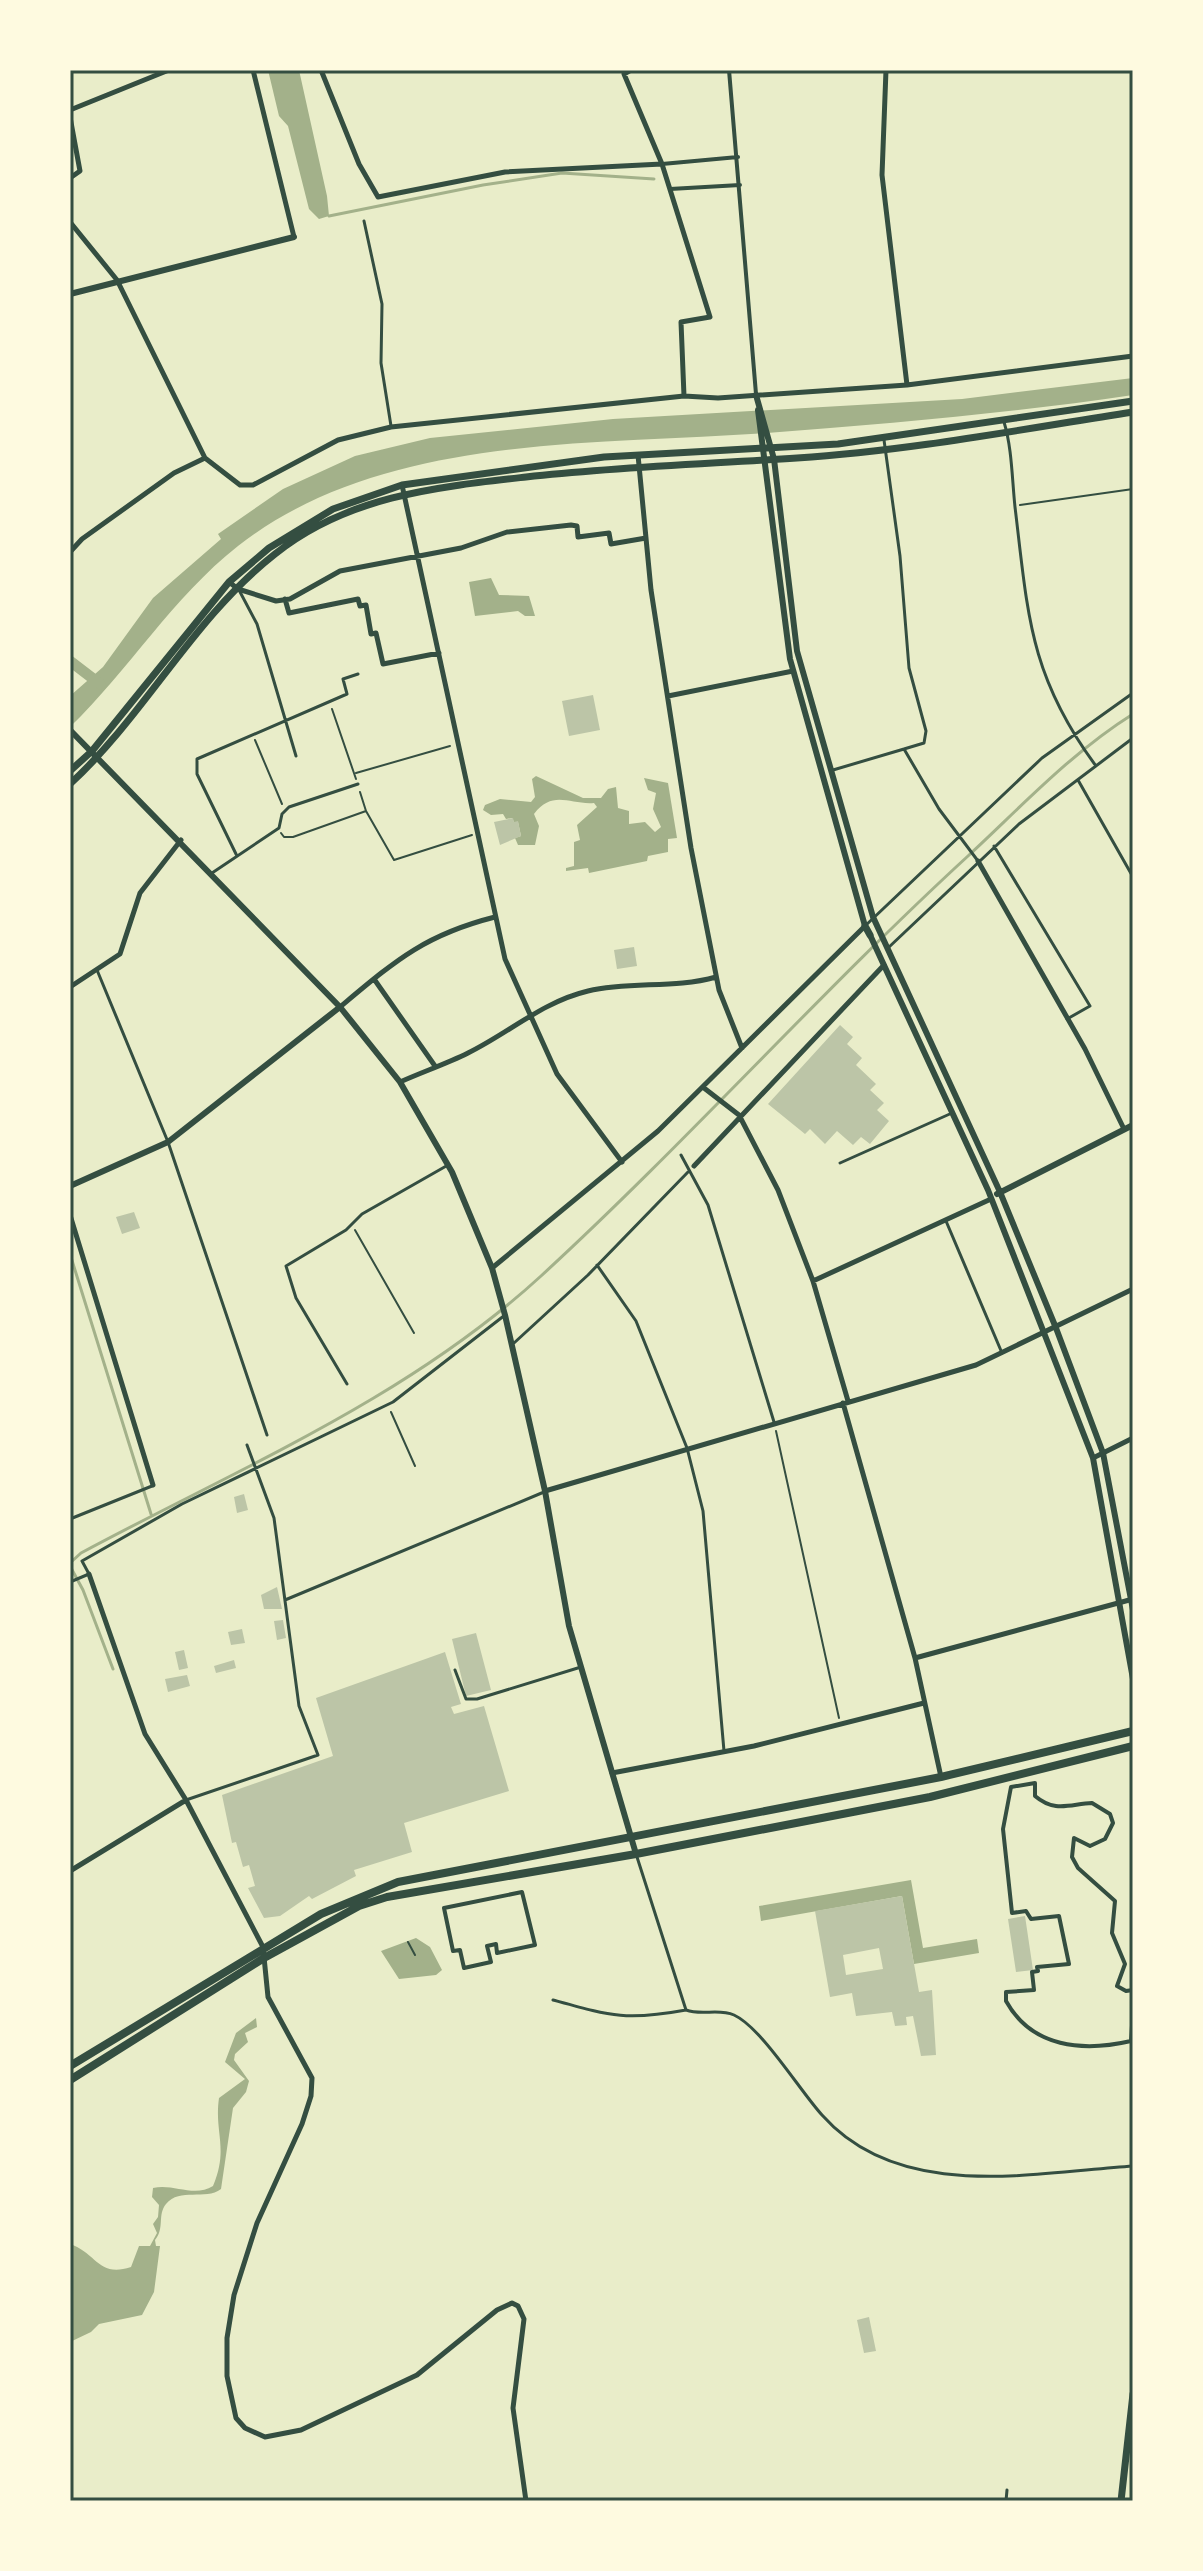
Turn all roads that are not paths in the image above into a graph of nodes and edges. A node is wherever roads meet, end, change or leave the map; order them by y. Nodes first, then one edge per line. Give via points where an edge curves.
1 (169, 70) edge
2 (253, 70) edge
3 (321, 70) edge
4 (631, 70) edge
5 (729, 70) edge
6 (886, 70) edge
7 (70, 110) edge
8 (70, 117) edge
9 (738, 157) junction
10 (662, 164) junction
11 (70, 178) edge
12 (740, 185) junction
13 (670, 189) junction
14 (364, 221) dead end
15 (70, 222) edge
16 (294, 237) joint
17 (117, 280) junction
18 (70, 294) edge
19 (1133, 356) edge
20 (907, 385) junction
21 (756, 395) junction
22 (684, 396) junction
23 (1133, 401) edge
24 (1133, 412) edge
25 (1004, 422) junction
26 (391, 427) junction
27 (1007, 431) junction
28 (884, 437) junction
29 (885, 447) junction
30 (767, 448) junction
31 (638, 455) junction
32 (205, 458) junction
33 (764, 459) junction
34 (774, 459) junction
35 (639, 465) junction
36 (403, 489) junction
37 (646, 538) junction
38 (70, 552) edge
39 (416, 554) junction
40 (229, 582) junction
41 (238, 589) junction
42 (285, 599) junction
43 (439, 653) junction
44 (793, 671) junction
45 (358, 674) dead end
46 (1133, 693) edge
47 (668, 696) junction
48 (283, 722) junction
49 (70, 730) edge
50 (1073, 736) junction
51 (1133, 738) edge
52 (904, 749) junction
53 (92, 751) junction
54 (296, 756) dead end
55 (98, 758) junction
56 (1096, 766) junction
57 (70, 771) edge
58 (830, 771) junction
59 (1078, 780) junction
60 (70, 784) edge
61 (358, 784) road end
62 (960, 835) junction
63 (181, 840) junction
64 (994, 846) junction
65 (236, 854) junction
66 (978, 861) junction
67 (212, 873) junction
68 (1133, 877) edge
69 (495, 917) junction
70 (873, 917) junction
71 (865, 926) junction
72 (870, 935) joint
73 (888, 948) junction
74 (884, 965) junction
75 (97, 970) junction
76 (716, 977) junction
77 (374, 979) junction
78 (70, 987) edge
79 (340, 1007) junction
80 (529, 1014) junction
81 (1067, 1019) junction
82 (742, 1048) junction
83 (435, 1067) junction
84 (400, 1082) junction
85 (704, 1088) junction
86 (952, 1113) junction
87 (739, 1115) junction
88 (1133, 1125) edge
89 (1124, 1129) junction
90 (168, 1142) junction
91 (681, 1155) dead end
92 (622, 1162) junction
93 (840, 1163) dead end
94 (448, 1165) junction
95 (692, 1168) junction
96 (70, 1186) edge
97 (1000, 1192) junction
98 (991, 1199) junction
99 (70, 1215) edge
100 (946, 1221) junction
101 (597, 1265) junction
102 (492, 1268) junction
103 (813, 1281) junction
104 (1133, 1289) edge
105 (505, 1315) junction
106 (1056, 1328) junction
107 (1046, 1332) junction
108 (513, 1345) junction
109 (1002, 1353) junction
110 (347, 1384) dead end
111 (845, 1402) junction
112 (774, 1422) junction
113 (267, 1435) dead end
114 (1133, 1438) edge
115 (247, 1445) dead end
116 (687, 1448) junction
117 (1103, 1453) junction
118 (1093, 1458) junction
119 (257, 1469) junction
120 (150, 1486) joint
121 (545, 1491) junction
122 (70, 1519) edge
123 (89, 1574) junction
124 (72, 1581) edge
125 (285, 1600) junction
126 (1132, 1600) edge
127 (1120, 1603) junction
128 (1133, 1610) edge
129 (915, 1658) junction
130 (581, 1667) junction
131 (455, 1670) dead end
132 (1133, 1679) edge
133 (924, 1703) junction
134 (1133, 1731) edge
135 (1133, 1746) edge
136 (724, 1751) junction
137 (612, 1773) junction
138 (941, 1777) junction
139 (186, 1800) junction
140 (631, 1839) junction
141 (636, 1854) junction
142 (70, 1871) edge
143 (263, 1947) junction
144 (453, 1951) joint
145 (264, 1958) junction
146 (1133, 1990) edge
147 (553, 2000) dead end
148 (686, 2010) junction
149 (1133, 2010) edge
150 (70, 2066) edge
151 (70, 2080) edge
152 (1133, 2166) edge
153 (1133, 2394) edge
154 (1007, 2490) dead end
155 (526, 2501) edge
156 (1006, 2501) edge
157 (1121, 2501) edge

1 - 7 street
2 - 16 street
3 - 10 street via 378,197 505,172
4 - 10 street via 624,74
5 - 9 street
6 - 20 street via 882,175
8 - 11 street via 80,171
9 - 10 street
9 - 12 street
10 - 13 street
12 - 13 street
12 - 21 street
13 - 22 street via 710,317 681,322
14 - 26 lane via 382,304 381,363
15 - 17 street
16 - 17 street
17 - 18 street
17 - 32 street
19 - 20 street
20 - 21 street
21 - 22 street
21 - 30 street
22 - 26 street
23 - 25 main road
24 - 27 main road
25 - 27 lane
25 - 28 main road
26 - 32 street via 338,440 253,485 240,485
27 - 29 main road
27 - 50 lane via 1036,653 1049,692
28 - 29 lane
28 - 30 main road
29 - 34 main road
29 - 52 lane via 909,668 926,731 924,743
30 - 31 main road
30 - 33 street
30 - 34 street
31 - 35 street
31 - 36 main road via 456,475
32 - 38 street via 174,473
33 - 34 main road
33 - 35 main road
33 - 44 street
34 - 58 street via 797,651
35 - 36 main road
35 - 37 street
36 - 39 street
36 - 40 main road via 333,509 269,548
36 - 41 main road via 340,513 275,553
37 - 39 street via 611,544 609,533 578,537 577,526 571,525 507,532 461,548
37 - 47 street
39 - 42 street via 340,571
39 - 43 street
40 - 41 street
40 - 53 main road
41 - 42 street
41 - 48 lane via 257,624
41 - 55 main road
42 - 43 street via 289,613 358,599 360,606 366,605 383,664
43 - 69 street
44 - 47 street
44 - 71 street
45 - 48 lane via 343,679 347,694
46 - 50 lane
47 - 76 street
48 - 54 lane
48 - 65 lane via 197,759 197,774
49 - 53 street
50 - 56 lane
50 - 62 lane
51 - 56 lane
52 - 58 lane
52 - 62 lane
53 - 55 street
53 - 57 main road
55 - 60 main road
55 - 63 street
56 - 59 lane
58 - 70 street
59 - 64 lane
59 - 68 lane
61 - 65 lane via 285,811 279,828
62 - 66 lane
62 - 70 lane
63 - 67 street
63 - 75 street via 140,893 120,954
64 - 66 lane
64 - 81 lane via 1090,1006
65 - 67 lane
66 - 73 lane
66 - 81 street
67 - 79 street
69 - 77 street via 450,929
69 - 80 street via 505,959
70 - 71 lane
70 - 73 street
71 - 72 main road
71 - 82 street
72 - 74 street
73 - 97 street
74 - 86 street
74 - 87 street
75 - 78 street
75 - 90 lane
76 - 80 street via 691,984 585,991
76 - 82 street
77 - 79 street
77 - 83 street
79 - 84 street
79 - 90 street
80 - 83 street via 470,1052
80 - 92 street via 576,1104
81 - 89 street
82 - 85 street
83 - 84 street
84 - 94 street
85 - 87 street
85 - 92 street
86 - 93 lane
86 - 98 street
87 - 95 street
87 - 103 street via 778,1190
88 - 89 street
89 - 97 street
90 - 96 street
90 - 113 lane
91 - 95 lane
92 - 102 street
94 - 102 street
94 - 110 lane via 286,1266 296,1298
95 - 101 lane
95 - 112 lane
97 - 98 street
97 - 106 street
98 - 100 street
98 - 107 street
99 - 120 street
100 - 103 street
100 - 109 lane
101 - 108 lane
101 - 116 lane via 636,1321
102 - 105 street
103 - 111 street
104 - 106 street
105 - 108 street
105 - 119 lane via 388,1404
106 - 107 street
106 - 117 street
107 - 109 street
107 - 118 street
108 - 121 street
109 - 111 street
111 - 112 street
111 - 129 street
112 - 116 street
114 - 117 street
115 - 119 lane
116 - 121 street
116 - 136 lane via 703,1511
117 - 118 street
117 - 126 street
118 - 127 street
119 - 123 lane via 82,1561
119 - 125 lane via 274,1518
120 - 122 lane
121 - 125 lane
121 - 130 street
123 - 124 lane
123 - 139 street via 145,1734
125 - 139 lane via 299,1706 318,1755
126 - 127 street
126 - 128 street
127 - 129 street
127 - 132 street
129 - 133 street
130 - 131 lane via 477,1699 466,1699
130 - 137 street
133 - 136 street
133 - 138 street
134 - 138 main road
135 - 141 main road via 930,1797
136 - 137 street
137 - 140 street
138 - 140 main road
139 - 142 street
139 - 143 street
140 - 141 street
140 - 143 main road via 398,1882 321,1914
141 - 145 main road via 387,1897 359,1906
141 - 148 lane
143 - 145 street
143 - 150 main road
144 - 144 street via 444,1908 522,1892 535,1945 497,1953 496,1944 487,1946 491,1962 464,1968 460,1950
145 - 151 main road
145 - 155 street via 268,1997 312,2078 311,2096 257,2223 234,2295 227,2376 236,2418 265,2437 301,2430 417,2375 512,2303 524,2319 513,2408
146 - 149 street via 1117,1986 1125,1964 1112,1933 1115,1901 1072,1857 1074,1838 1090,1846 1105,1839 1113,1823 1110,1814 1092,1803 1050,1806 1035,1796 1035,1783 1011,1787 1003,1829 1012,1913 1026,1911 1031,1919 1059,1916 1069,1964 1037,1967 1032,1972 1034,1990 1006,1992 1011,2011 1037,2036 1053,2042 1105,2046 1131,2041
147 - 148 lane via 625,2017
148 - 152 lane via 734,2015 823,2116 899,2167 960,2176
153 - 157 main road
154 - 156 lane

